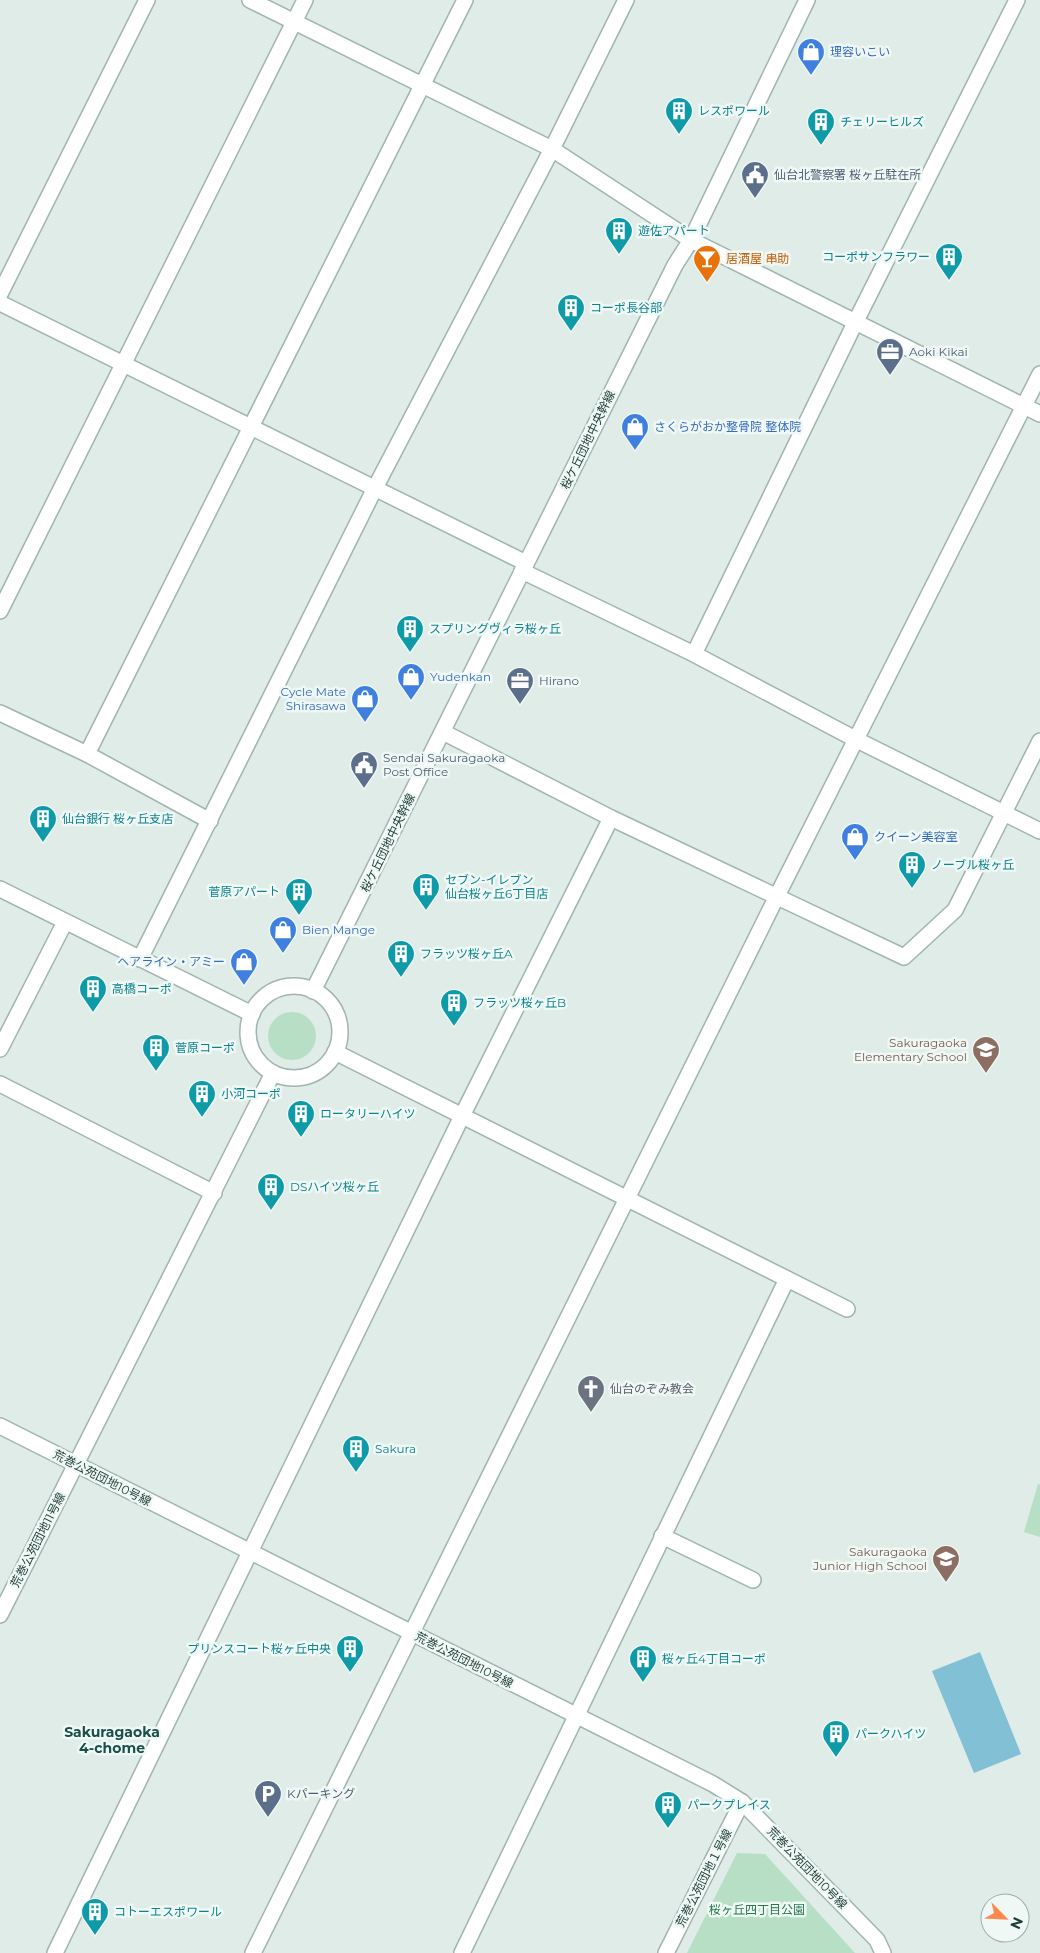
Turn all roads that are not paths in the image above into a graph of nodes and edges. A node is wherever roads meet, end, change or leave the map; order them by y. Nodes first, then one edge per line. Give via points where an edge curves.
1 (147, 0) edge
2 (250, 0) edge
3 (304, 0) edge
4 (465, 0) edge
5 (626, 0) edge
6 (807, 0) edge
7 (1017, 0) edge
8 (294, 22) junction
9 (423, 86) junction
10 (552, 149) junction
11 (691, 240) junction
12 (0, 294) edge
13 (0, 302) edge
14 (855, 323) junction
15 (122, 364) junction
16 (1040, 374) edge
17 (1024, 406) junction
18 (1040, 414) edge
19 (251, 426) junction
20 (375, 488) junction
21 (524, 567) junction
22 (0, 611) edge
23 (694, 654) junction
24 (0, 713) edge
25 (443, 732) junction
26 (857, 740) junction
27 (1040, 741) edge
28 (87, 754) junction
29 (1004, 812) junction
30 (611, 818) junction
31 (210, 821) junction
32 (1040, 830) edge
33 (0, 889) edge
34 (776, 898) junction
35 (65, 922) junction
36 (140, 959) junction
37 (314, 991) junction
38 (252, 1014) junction
39 (0, 1049) edge
40 (335, 1052) junction
41 (273, 1073) junction
42 (0, 1084) edge
43 (462, 1116) junction
44 (214, 1193) junction
45 (628, 1199) junction
46 (787, 1279) junction
47 (847, 1309) dead end
48 (0, 1426) edge
49 (76, 1465) junction
50 (662, 1536) junction
51 (249, 1552) junction
52 (753, 1580) dead end
53 (0, 1616) edge
54 (411, 1634) junction
55 (576, 1716) junction
56 (742, 1802) junction
57 (55, 1953) edge
58 (253, 1953) edge
59 (462, 1953) edge
60 (666, 1953) edge
61 (883, 1953) edge

1 - 12 street
2 - 8 street
3 - 8 street
4 - 9 street
5 - 10 street
6 - 11 street, 桜ケ丘団地中央幹線
7 - 14 street
8 - 9 street
8 - 15 street
9 - 10 street
9 - 19 street
10 - 11 street
10 - 20 street
11 - 14 street
11 - 21 street, 桜ケ丘団地中央幹線 via 675,265
13 - 15 street
14 - 17 street
14 - 23 street
15 - 19 street
15 - 22 street
16 - 17 street
17 - 18 street
17 - 26 street
19 - 20 street
19 - 28 street
20 - 21 street
20 - 31 street
21 - 23 street
21 - 25 street, 桜ケ丘団地中央幹線
23 - 26 street
24 - 28 street
25 - 30 street
25 - 37 street, 桜ケ丘団地中央幹線
26 - 29 street
26 - 34 street
27 - 29 street
28 - 31 street
29 - 32 street
29 - 34 street via 956,910 904,958
30 - 34 street
30 - 43 street
31 - 36 street
33 - 35 street
34 - 45 street
35 - 36 street
35 - 39 street
36 - 38 street
37 - 38 street via 285,987 271,992 259,1002
37 - 40 street via 326,999 339,1024 340,1038
38 - 41 street via 248,1041 261,1065
40 - 41 street via 327,1064 302,1078 286,1078
40 - 43 street
41 - 44 street, 荒巻公苑団地11号線
42 - 44 street
43 - 45 street
43 - 51 street
44 - 49 street, 荒巻公苑団地11号線
45 - 46 street
45 - 54 street
46 - 47 street
46 - 50 street
48 - 49 street, 荒巻公苑団地10号線
49 - 51 street, 荒巻公苑団地10号線
49 - 53 street, 荒巻公苑団地11号線
50 - 52 street
50 - 55 street
51 - 54 street, 荒巻公苑団地10号線
51 - 57 street
54 - 55 street, 荒巻公苑団地10号線
54 - 58 street
55 - 56 street, 荒巻公苑団地10号線 via 713,1784
55 - 59 street
56 - 60 street, 荒巻公苑団地１号線
56 - 61 street, 荒巻公苑団地10号線 via 876,1940

